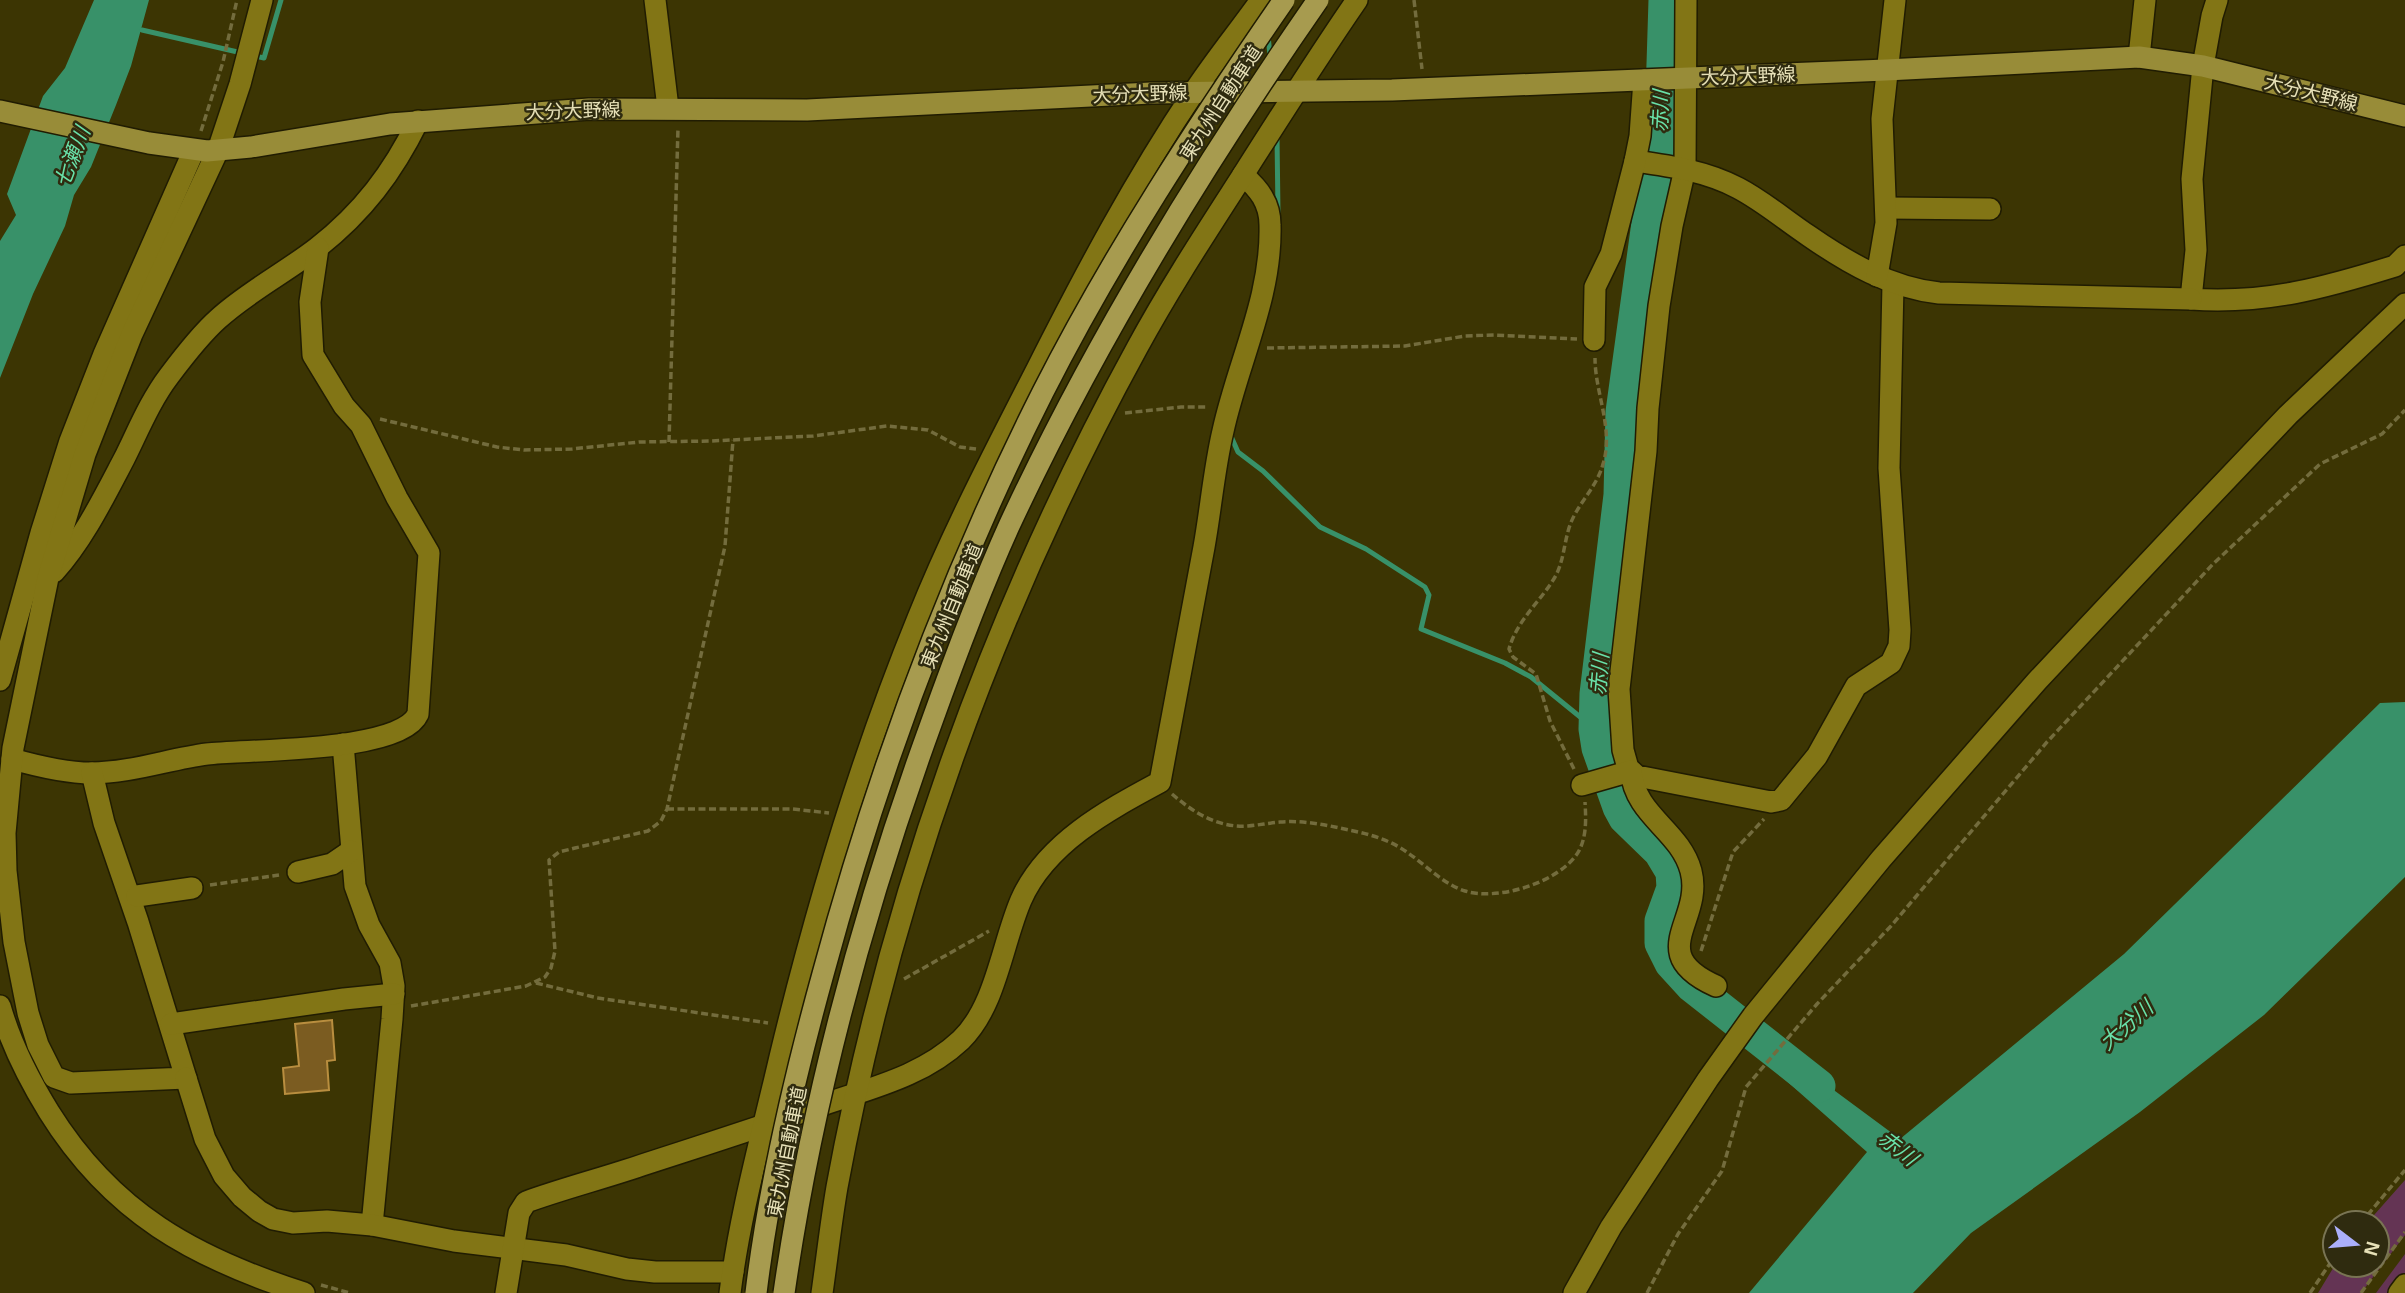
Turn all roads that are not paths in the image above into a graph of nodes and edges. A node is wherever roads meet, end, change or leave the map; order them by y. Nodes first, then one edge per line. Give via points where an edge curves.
1 (262, 0) edge
2 (655, 0) edge
3 (1284, 0) edge
4 (1318, 0) edge
5 (1357, 0) edge
6 (1686, 0) edge
7 (1895, 0) edge
8 (2145, 0) edge
9 (2217, 0) edge
10 (1258, 2) edge
11 (2139, 57) junction
12 (2203, 66) junction
13 (1886, 70) junction
14 (1685, 78) junction
15 (1644, 80) junction
16 (1296, 91) junction
17 (1194, 92) junction
18 (673, 108) junction
19 (0, 111) edge
20 (2405, 116) edge
21 (418, 121) junction
22 (194, 150) junction
23 (218, 150) junction
24 (1635, 161) junction
25 (1685, 169) junction
26 (1243, 175) junction
27 (1886, 208) junction
28 (1990, 209) dead end
29 (318, 248) junction
30 (2405, 256) edge
31 (1885, 280) junction
32 (2405, 288) edge
33 (2191, 299) junction
34 (2398, 310) edge
35 (1594, 340) road end
36 (48, 578) junction
37 (0, 680) edge
38 (343, 744) junction
39 (12, 759) junction
40 (1631, 771) junction
41 (92, 773) junction
42 (1582, 785) road end
43 (351, 851) junction
44 (298, 872) road end
45 (192, 888) road end
46 (137, 896) dead end
47 (1716, 986) dead end
48 (393, 1002) junction
49 (0, 1006) edge
50 (171, 1024) junction
51 (186, 1078) junction
52 (856, 1093) junction
53 (787, 1115) junction
54 (764, 1126) junction
55 (372, 1224) junction
56 (512, 1249) junction
57 (732, 1282) edge
58 (2405, 1285) edge
59 (309, 1288) edge
60 (506, 1293) edge
61 (745, 1293) edge
62 (756, 1293) edge
63 (784, 1293) edge
64 (822, 1293) edge
65 (1574, 1293) edge
66 (2399, 1293) edge

1 - 23 street
2 - 18 street
3 - 53 highway, 東九州自動車道, bridge via 1116,260 1043,392 972,545 921,666 879,785 842,903
4 - 63 highway, 東九州自動車道, bridge via 1198,179 1132,290 1009,526 905,794 868,911 815,1120
5 - 16 street
6 - 14 street
7 - 13 street
8 - 11 street
9 - 12 street
10 - 17 street
11 - 12 main road, 大分大野線
11 - 13 main road, 大分大野線
12 - 20 main road, 大分大野線
12 - 33 street via 2192,179 2196,250
13 - 14 main road, 大分大野線
13 - 27 street via 1882,140
14 - 15 main road, 大分大野線
14 - 25 street
15 - 16 main road, 大分大野線
15 - 24 street
16 - 17 main road, 大分大野線
16 - 26 street
17 - 18 main road, 大分大野線 via 807,110
17 - 54 street via 1102,245 995,453 919,615 846,816
18 - 21 main road, 大分大野線
19 - 22 main road, 大分大野線
21 - 23 main road, 大分大野線
21 - 29 street via 402,155 378,188
22 - 23 main road, 大分大野線
22 - 37 street via 69,441
23 - 36 street via 114,378 85,454
24 - 25 street
24 - 35 street via 1613,247 1595,287
25 - 31 street via 1741,189 1811,238
25 - 40 street via 1659,306 1619,689 1623,750
26 - 52 street via 1136,350 1042,537 999,636 925,839
26 - 52 street via 1263,197 1269,212 1270,248 1257,317 1222,434 1160,782 1112,809 1060,848 1030,881 986,1002 967,1034 921,1070
27 - 28 street
27 - 31 street
29 - 36 street via 219,318 169,376 75,544
29 - 38 street via 310,302 313,355 361,425 427,549 429,561 418,714 399,730
30 - 33 street via 2395,265 2286,295 2237,301
31 - 33 street via 1939,293
31 - 40 street via 1889,467 1899,605 1899,646 1894,659 1856,686 1817,756 1776,802 1662,782
32 - 34 street
34 - 65 street via 2288,415 2173,536 2037,681 1881,859 1707,1079
36 - 39 street
38 - 41 street via 205,754
38 - 43 street
39 - 41 street
39 - 51 street via 5,833 14,943 28,1013 50,1071 71,1083
40 - 42 street
40 - 47 street via 1637,797 1677,843 1689,866 1693,892 1679,943 1685,965
41 - 50 street via 104,824
43 - 44 street via 332,864
43 - 48 street via 358,896 388,957
45 - 46 street
48 - 50 street via 344,999
48 - 55 street
49 - 59 street via 34,1088 70,1145 117,1196 206,1256 239,1270
50 - 51 street
51 - 55 street via 216,1163 259,1211 282,1222
52 - 54 street
52 - 64 street
53 - 61 highway, bridge
53 - 62 highway, 東九州自動車道, bridge
54 - 56 street via 526,1202 519,1213
54 - 57 street
55 - 56 street
56 - 57 street
56 - 60 street
58 - 66 street

